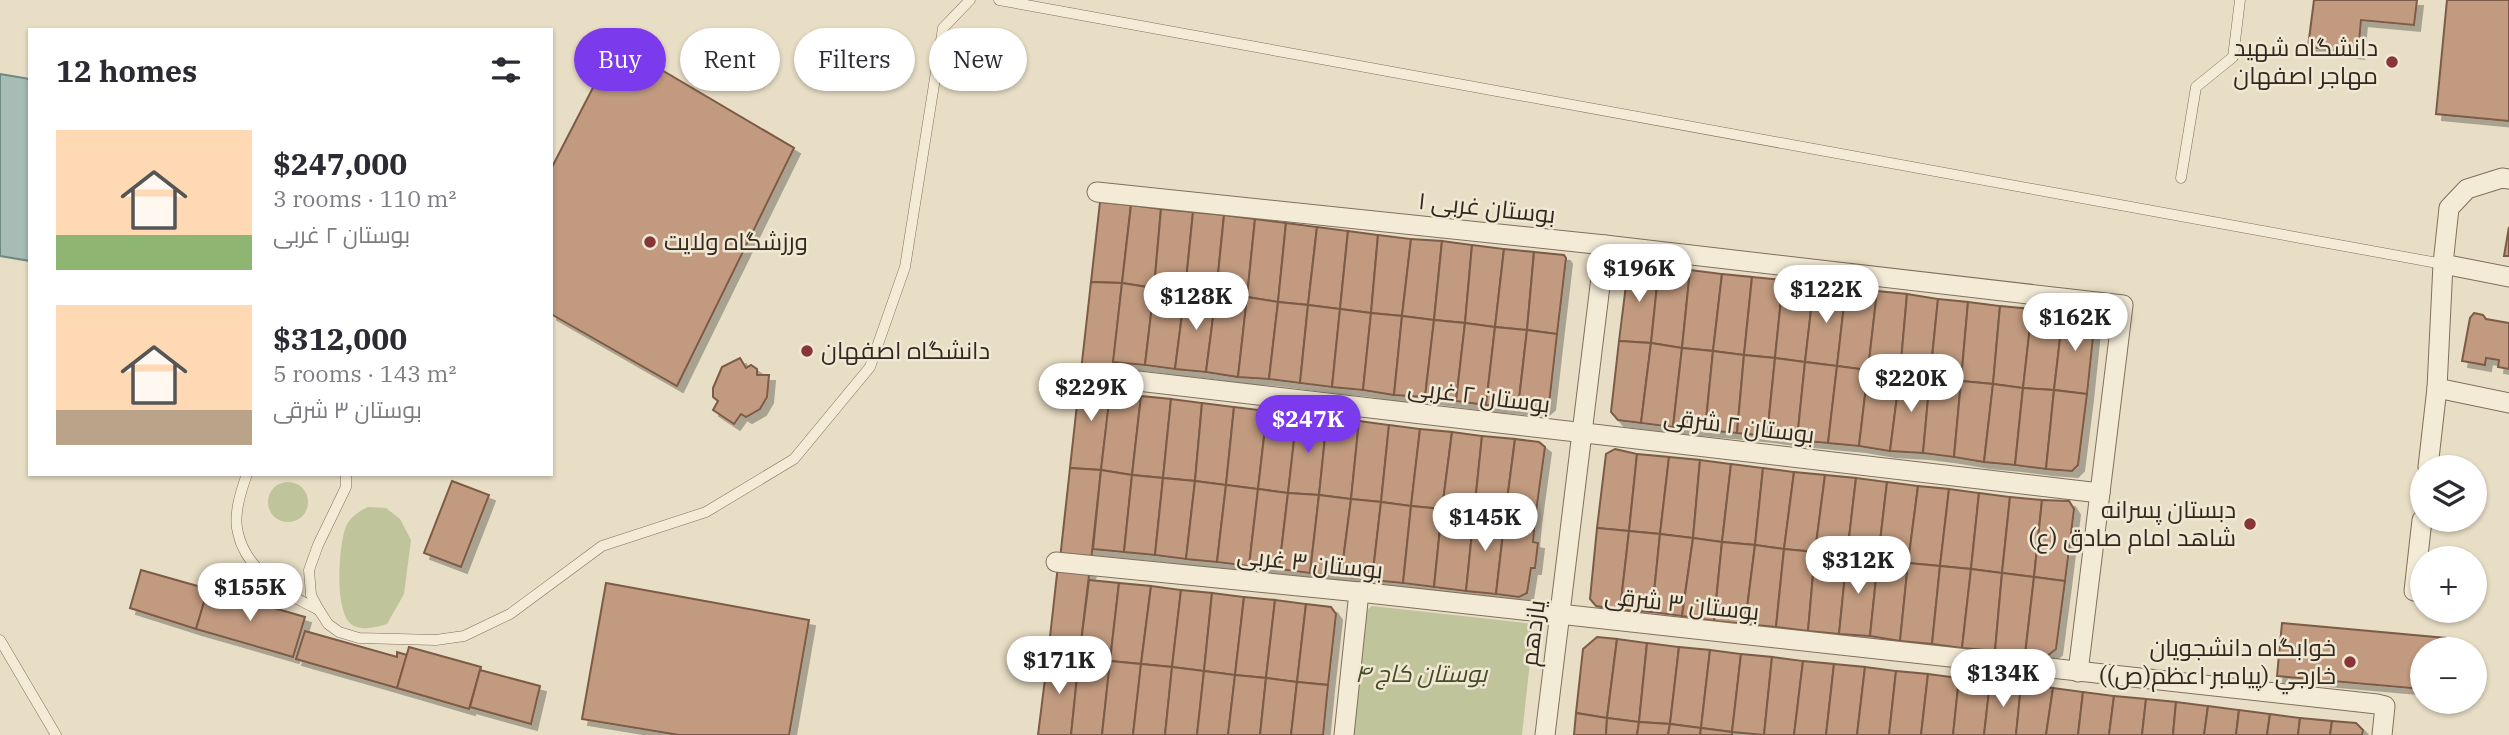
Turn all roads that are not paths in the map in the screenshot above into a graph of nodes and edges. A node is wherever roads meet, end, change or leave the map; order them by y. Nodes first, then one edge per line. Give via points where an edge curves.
1 (970, 0) edge
2 (999, 0) edge
3 (2239, 0) edge
4 (2181, 178) dead end
5 (2509, 179) edge
6 (1097, 192) dead end
7 (1605, 245) junction
8 (2443, 264) junction
9 (2509, 276) edge
10 (1078, 374) dead end
11 (2437, 388) junction
12 (2509, 403) edge
13 (1582, 432) junction
14 (2429, 455) edge
15 (246, 476) edge
16 (346, 476) edge
17 (2100, 493) junction
18 (1056, 562) dead end
19 (1359, 592) junction
20 (319, 610) junction
21 (1559, 616) junction
22 (0, 640) edge
23 (2078, 672) junction
24 (56, 735) edge
25 (1344, 735) edge
26 (1545, 735) edge
27 (2382, 735) edge

1 - 20 lane via 943,28 905,267 870,368 794,458 706,512 602,547 510,614 464,636 359,638 339,632
2 - 8 lane
3 - 4 lane via 2233,57 2196,87
5 - 8 street via 2467,189 2449,208
6 - 7 street, بوستان غربی ۱
7 - 13 street, یازدهم
7 - 17 street, بوستان غربی ۱ via 2123,304
8 - 9 street
8 - 11 street
10 - 13 street, بوستان ۲ غربی
11 - 12 street
11 - 14 street
13 - 17 street, بوستان ۲ شرقی
13 - 21 street, یازدهم
15 - 20 lane via 237,532 246,554 268,579
16 - 20 lane via 346,487 309,570
17 - 23 street
18 - 19 street, بوستان ۳ غربی
19 - 21 street, بوستان ۳ غربی
19 - 25 street
21 - 23 street, بوستان ۳ شرقی
21 - 26 street, یازدهم
22 - 24 lane
23 - 27 street, بوستان ۳ شرقی via 2385,706

